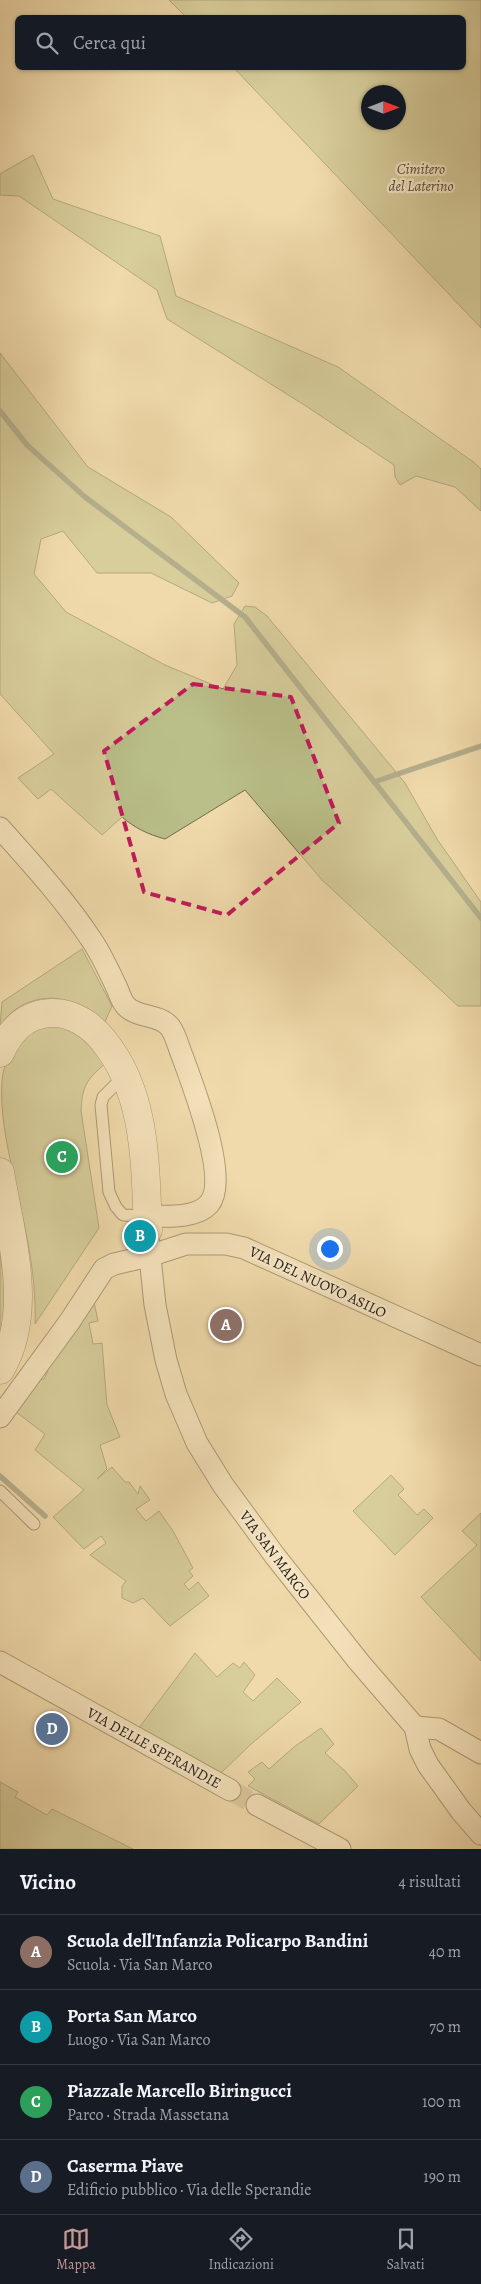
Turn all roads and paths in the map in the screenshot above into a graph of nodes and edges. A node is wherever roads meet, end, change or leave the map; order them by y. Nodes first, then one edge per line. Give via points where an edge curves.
1 (0, 828) edge
2 (0, 1053) edge
3 (126, 1075) junction
4 (0, 1172) edge
5 (148, 1235) junction
6 (481, 1356) edge
7 (0, 1370) edge
8 (0, 1417) edge
9 (0, 1491) edge
10 (34, 1524) dead end
11 (0, 1662) edge
12 (415, 1728) junction
13 (481, 1753) edge
14 (230, 1790) tunnel mouth
15 (257, 1805) tunnel mouth
16 (481, 1834) edge
17 (340, 1849) edge

1 - 5 street via 56,891 83,928 126,1006 166,1023 176,1042 208,1134 215,1172 214,1190 210,1203 197,1211 170,1216
2 - 3 street via 8,1037 22,1022 39,1014 57,1013 93,1028
3 - 5 street via 138,1115
3 - 5 lane via 103,1096 101,1106 109,1192 123,1215
4 - 7 street via 18,1303 13,1340
5 - 6 street, VIA DEL NUOVO ASILO via 186,1244 237,1246
5 - 8 street via 101,1271
5 - 12 street, VIA SAN MARCO via 155,1305 166,1360 178,1400 197,1443 232,1498 281,1564
9 - 10 lane
11 - 14 street, VIA DELLE SPERANDIE
12 - 13 street via 439,1729
12 - 16 street, VIA SAN MARCO via 428,1765
15 - 17 street

